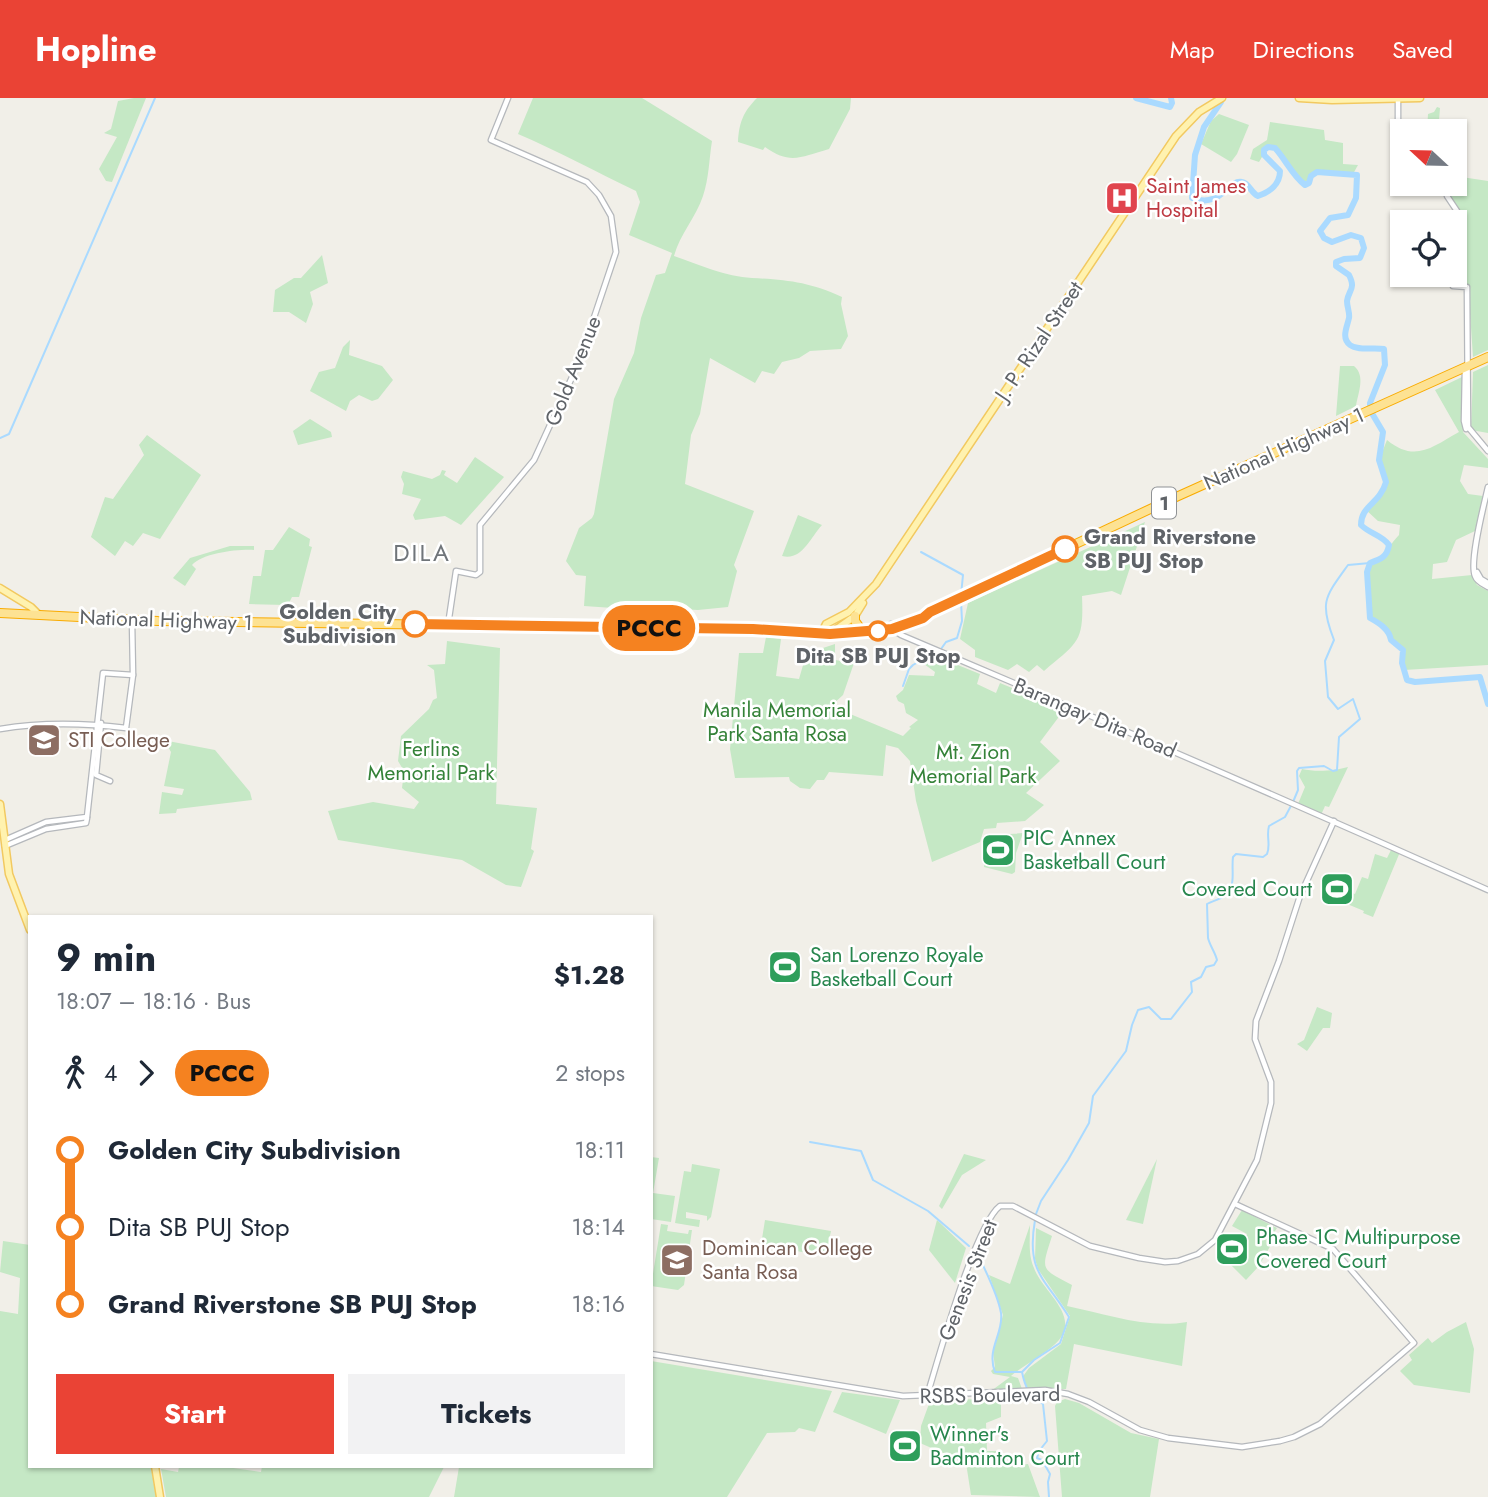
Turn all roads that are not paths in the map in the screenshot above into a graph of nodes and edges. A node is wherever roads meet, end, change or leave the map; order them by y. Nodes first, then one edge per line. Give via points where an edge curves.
1 (508, 98) edge
2 (1222, 98) edge
3 (1299, 98) edge
4 (1420, 98) edge
5 (1398, 99) edge
6 (1398, 119) edge
7 (1467, 287) edge
8 (1488, 357) edge
9 (1467, 367) junction
10 (1488, 453) edge
11 (1488, 487) edge
12 (1488, 500) edge
13 (1488, 585) edge
14 (0, 588) edge
15 (867, 595) junction
16 (0, 613) edge
17 (33, 613) junction
18 (929, 613) junction
19 (855, 616) junction
20 (132, 620) junction
21 (448, 625) junction
22 (892, 626) junction
23 (860, 628) junction
24 (902, 630) junction
25 (828, 631) junction
26 (133, 675) junction
27 (99, 725) junction
28 (0, 729) edge
29 (90, 786) junction
30 (0, 804) edge
31 (1334, 821) junction
32 (5, 843) junction
33 (1488, 890) edge
34 (28, 925) edge
35 (1235, 1205) junction
36 (653, 1354) edge
37 (927, 1396) junction
38 (155, 1468) edge
39 (160, 1497) edge

1 - 21 street, Gold Avenue via 491,140 587,182 611,216 616,252 587,342 534,460 481,525 480,572 456,571
2 - 15 main road, J. P. Rizal Street via 1187,123 1167,148
3 - 5 main road
4 - 5 main road
5 - 6 street
7 - 9 street
8 - 9 highway, National Highway 1 / 1
9 - 10 street via 1465,427
9 - 18 highway, National Highway 1 / 1
11 - 13 street via 1474,572 1478,581
12 - 13 street via 1477,573
14 - 17 main road
15 - 19 main road, J. P. Rizal Street
15 - 25 main road, J. P. Rizal Street via 826,624
16 - 17 highway, National Highway 1 / 1
17 - 20 highway, National Highway 1 / 1
18 - 22 highway, National Highway 1 / 1
18 - 24 highway, National Highway 1 / 1
19 - 23 highway
19 - 25 main road, J. P. Rizal Street
20 - 21 highway, National Highway 1 / 1
20 - 26 street
21 - 25 highway, National Highway 1 / 1 via 762,626
22 - 23 highway, National Highway 1 / 1
22 - 24 highway, National Highway 1 / 1
22 - 25 highway, National Highway 1 / 1
23 - 25 highway, National Highway 1 / 1
24 - 31 street, Barangay Dita Road via 935,649
26 - 27 street via 127,728
26 - 27 street via 103,673
27 - 28 street via 35,724
27 - 29 street
27 - 29 street via 96,775 110,781 97,780
29 - 32 street via 87,820 46,822
30 - 32 main road
31 - 33 street, Barangay Dita Road
31 - 35 street, Genesis Street via 1302,892 1254,1031 1271,1082 1270,1103 1259,1155
32 - 34 main road via 12,884
35 - 37 street, Genesis Street via 1210,1245 1187,1259 1165,1262 1096,1248 1013,1206 1000,1206 972,1257
35 - 37 street, RSBS Boulevard via 1333,1249 1414,1343 1320,1424 1294,1437 1256,1446 1224,1446 1159,1436 1060,1392
36 - 37 street, RSBS Boulevard via 865,1391
38 - 39 main road

